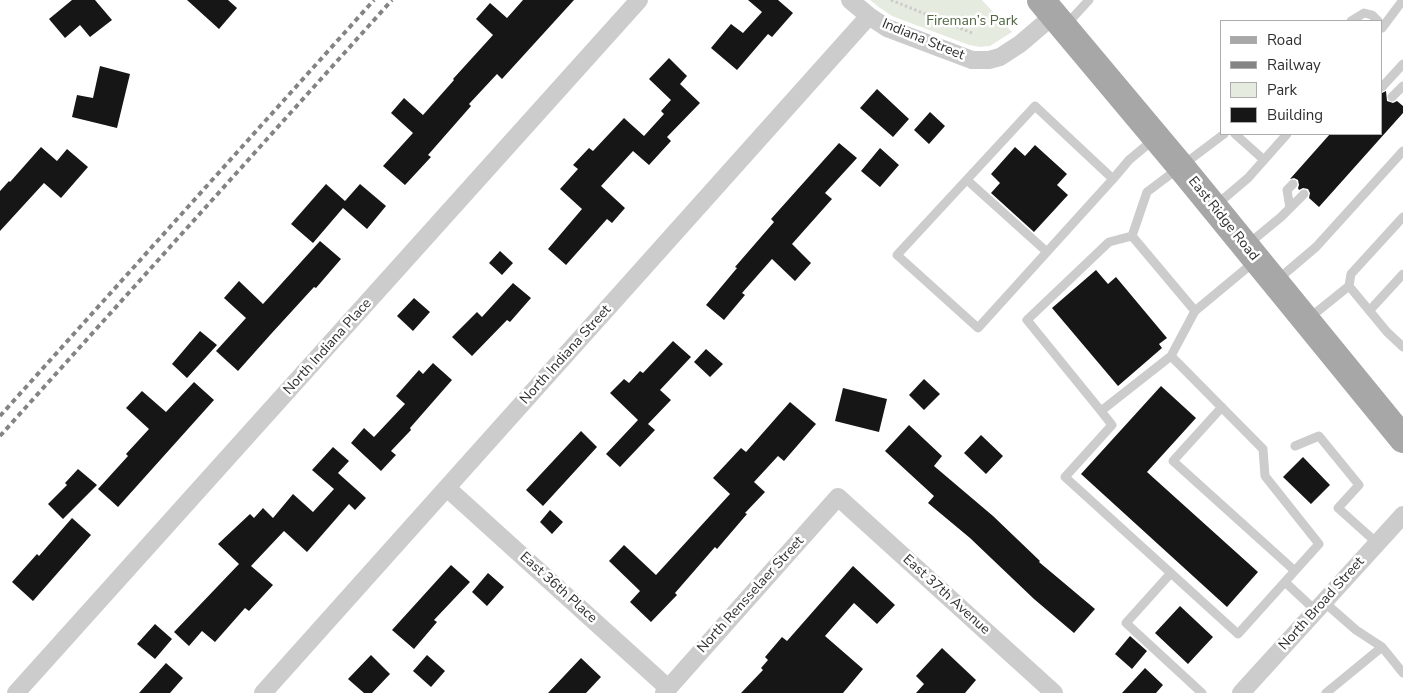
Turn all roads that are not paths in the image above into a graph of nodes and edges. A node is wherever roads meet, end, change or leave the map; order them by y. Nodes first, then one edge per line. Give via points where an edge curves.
1 (639, 0) edge
2 (850, 0) edge
3 (1089, 0) edge
4 (1403, 0) edge
5 (1053, 14) edge
6 (869, 16) junction
7 (1353, 20) edge
8 (1375, 20) edge
9 (1383, 23) edge
10 (1403, 64) edge
11 (1383, 86) edge
12 (1403, 86) edge
13 (1392, 97) dead end
14 (1223, 135) edge
15 (1236, 135) edge
16 (1286, 135) edge
17 (1155, 138) junction
18 (1403, 151) edge
19 (1264, 160) junction
20 (1181, 167) junction
21 (1113, 179) junction
22 (967, 180) junction
23 (1293, 184) dead end
24 (1304, 194) dead end
25 (1213, 208) junction
26 (1290, 208) junction
27 (1403, 217) edge
28 (1132, 236) junction
29 (1046, 252) junction
30 (1250, 254) junction
31 (1403, 274) edge
32 (1274, 282) junction
33 (1349, 286) junction
34 (1370, 310) junction
35 (1195, 311) junction
36 (1306, 321) junction
37 (1403, 347) edge
38 (1171, 356) junction
39 (1222, 407) junction
40 (1101, 411) junction
41 (1403, 439) edge
42 (1295, 446) dead end
43 (447, 488) junction
44 (838, 497) joint
45 (1403, 515) edge
46 (1378, 543) junction
47 (1295, 571) junction
48 (1171, 573) junction
49 (1284, 582) junction
50 (1320, 606) junction
51 (1382, 647) junction
52 (1403, 673) edge
53 (666, 691) edge
54 (1050, 692) edge
55 (16, 693) edge
56 (263, 693) edge
57 (1202, 693) edge
58 (1242, 693) edge
59 (1326, 693) edge

1 - 55 street, North Indiana Place
2 - 6 street, Indiana Street
3 - 5 lane
4 - 9 lane
5 - 6 street, Indiana Street via 1009,52 980,60 957,55 887,28
5 - 17 main road, East Ridge Road
6 - 43 street, North Indiana Street
7 - 8 lane via 1367,13
10 - 11 lane
12 - 13 lane
14 - 20 lane
15 - 19 lane
16 - 19 lane
17 - 20 main road, East Ridge Road
17 - 21 lane
18 - 32 lane via 1316,248
19 - 25 lane
20 - 25 main road, East Ridge Road
20 - 28 lane via 1147,192
21 - 22 lane via 1035,106
21 - 29 lane
22 - 29 lane
22 - 29 lane via 898,255 978,328
23 - 26 lane via 1288,190
24 - 26 lane
25 - 30 main road, East Ridge Road
26 - 30 lane
27 - 33 lane via 1351,274
28 - 35 lane
28 - 40 lane via 1109,242 1027,320
30 - 32 main road, East Ridge Road
30 - 35 lane
31 - 34 lane
32 - 36 main road, East Ridge Road
33 - 34 lane
33 - 36 lane
34 - 37 lane
35 - 38 lane
36 - 41 main road, East Ridge Road
38 - 39 lane
38 - 40 lane
39 - 47 lane via 1264,449 1265,476 1318,544
39 - 47 lane via 1173,461
40 - 48 lane via 1112,425 1065,477
42 - 46 lane via 1319,436 1359,485 1338,508
43 - 53 street, East 36th Place
43 - 56 street, North Indiana Street
44 - 53 street, North Rensselaer Street
44 - 54 street, East 37th Avenue
45 - 46 street, North Broad Street
46 - 50 street, North Broad Street
47 - 49 lane
48 - 49 lane via 1238,634
48 - 57 lane via 1126,623
49 - 50 lane
50 - 51 lane
50 - 58 street, North Broad Street
51 - 52 lane
51 - 59 lane

